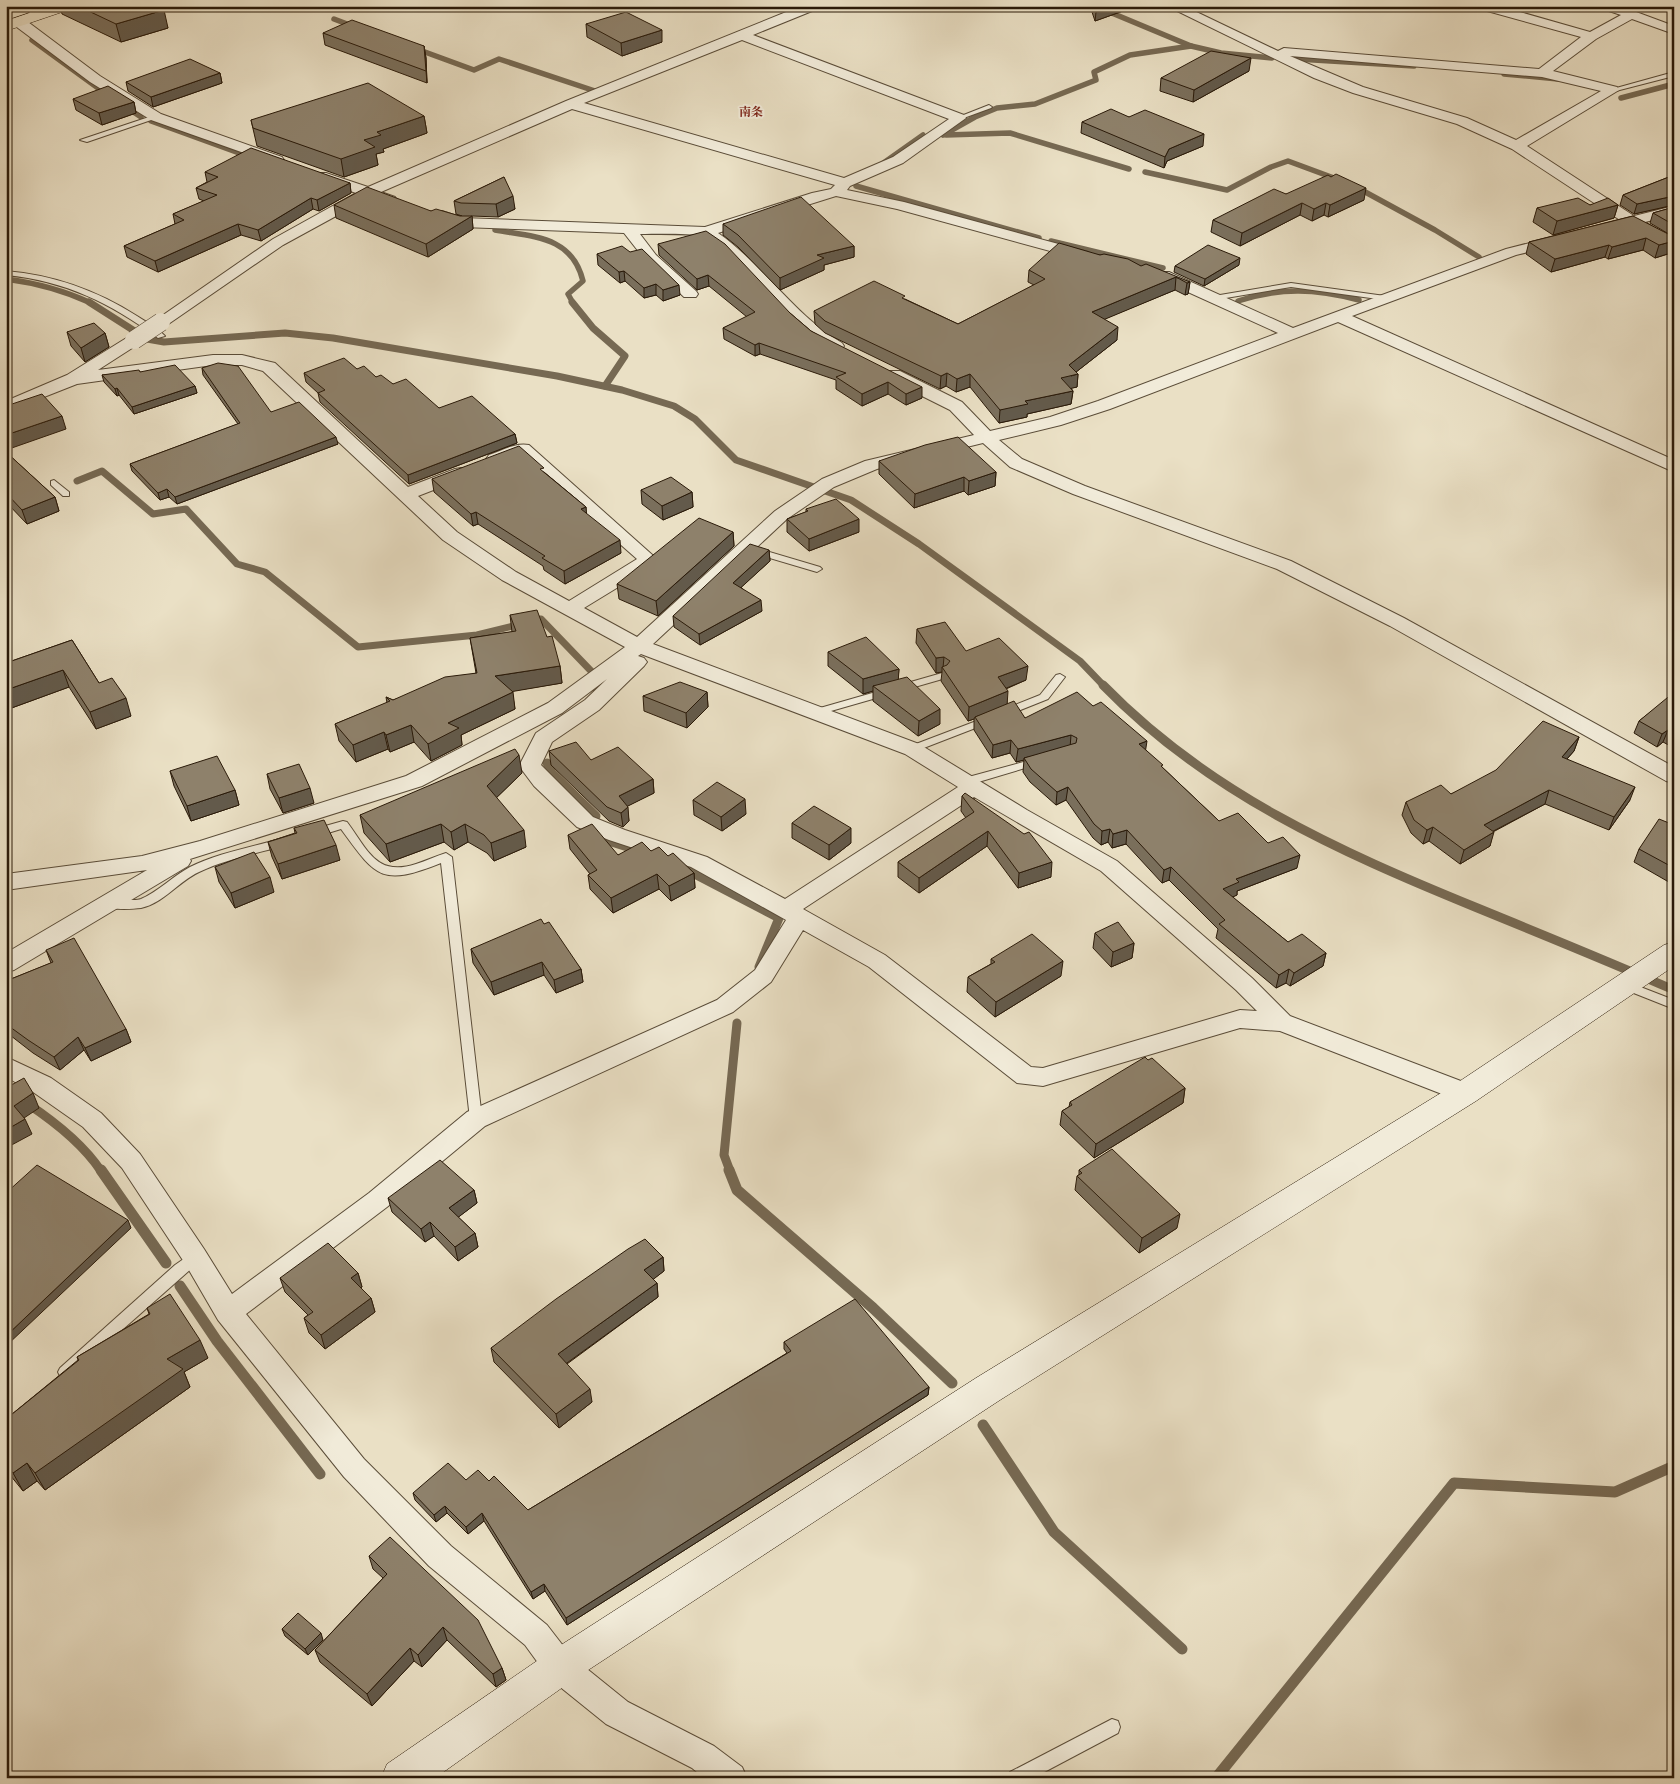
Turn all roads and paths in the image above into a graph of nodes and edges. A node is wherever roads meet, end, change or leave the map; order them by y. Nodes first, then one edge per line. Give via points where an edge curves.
1 (25, 6) edge
2 (66, 6) edge
3 (813, 6) edge
4 (1173, 6) edge
5 (1484, 6) edge
6 (1607, 6) edge
7 (40, 15) junction
8 (1631, 15) junction
9 (12, 24) edge
10 (1674, 30) edge
11 (744, 36) junction
12 (1591, 36) junction
13 (1268, 51) junction
14 (1542, 73) junction
15 (1674, 74) edge
16 (1612, 90) junction
17 (571, 104) junction
18 (989, 107) dead end
19 (155, 116) junction
20 (959, 118) junction
21 (84, 140) dead end
22 (1517, 146) junction
23 (288, 164) edge
24 (306, 171) edge
25 (841, 188) junction
26 (369, 192) junction
27 (401, 204) edge
28 (1674, 210) edge
29 (427, 212) edge
30 (1632, 221) junction
31 (628, 228) junction
32 (1593, 231) edge
33 (706, 232) junction
34 (1574, 236) edge
35 (1674, 245) edge
36 (1101, 259) edge
37 (1148, 270) edge
38 (6, 273) edge
39 (690, 294) dead end
40 (1214, 298) junction
41 (1386, 298) junction
42 (1338, 316) junction
43 (161, 329) junction
44 (1291, 333) junction
45 (854, 355) edge
46 (880, 368) edge
47 (72, 379) junction
48 (6, 407) edge
49 (986, 437) junction
50 (1674, 467) edge
51 (54, 483) dead end
52 (66, 494) dead end
53 (406, 494) junction
54 (745, 548) junction
55 (817, 569) dead end
56 (569, 609) junction
57 (645, 648) junction
58 (942, 676) edge
59 (1060, 677) dead end
60 (817, 712) junction
61 (912, 749) junction
62 (1051, 758) edge
63 (1674, 776) edge
64 (969, 784) junction
65 (205, 846) junction
66 (6, 882) edge
67 (107, 904) junction
68 (792, 914) junction
69 (1674, 952) edge
70 (6, 964) edge
71 (1635, 979) junction
72 (1674, 1005) edge
73 (1282, 1022) junction
74 (6, 1066) edge
75 (1465, 1093) junction
76 (476, 1119) junction
77 (195, 1257) junction
78 (228, 1312) junction
79 (56, 1381) edge
80 (560, 1667) junction
81 (1112, 1727) dead end
82 (401, 1778) edge
83 (731, 1778) edge
84 (1016, 1778) edge

1 - 7 street
2 - 7 highway
3 - 11 street
4 - 13 street
5 - 12 street
6 - 8 street
7 - 9 highway
8 - 10 street
8 - 12 street
9 - 19 street
11 - 17 street
11 - 20 street
12 - 14 street
13 - 14 street
13 - 22 street via 1318,75 1462,121
14 - 16 street
15 - 16 lane
16 - 22 street
17 - 25 street
17 - 26 street
18 - 20 lane
19 - 21 lane
19 - 23 street
20 - 25 street via 898,160
22 - 30 street
24 - 26 street
25 - 33 street
25 - 36 street via 1036,244
26 - 27 street
26 - 43 street via 278,242
28 - 30 street
29 - 31 street via 462,222
30 - 32 street
30 - 35 street
31 - 33 street
31 - 39 street via 651,258
33 - 45 street via 732,251 818,338
34 - 41 street via 1511,252
37 - 40 street
38 - 43 lane via 58,282 90,292
40 - 41 lane via 1291,285
40 - 44 street
41 - 42 street
42 - 44 street
42 - 50 street
43 - 47 street, bridge via 134,340
44 - 49 street via 1104,405 1055,421
46 - 49 street via 956,406
47 - 48 street
47 - 53 street via 210,360 255,362 275,373
49 - 54 street via 871,465 828,483 781,515
49 - 63 street via 1016,464 1284,565 1397,622
51 - 52 lane
53 - 56 street via 450,536 509,576
53 - 56 street via 523,449 649,560
54 - 55 lane
54 - 57 street
56 - 57 street
57 - 60 street
57 - 65 street via 555,708 414,781
57 - 68 street via 592,705 544,738 530,766 586,822 699,862
58 - 60 lane
59 - 61 lane via 1044,697
60 - 61 street
61 - 64 street
62 - 64 lane
64 - 68 street
64 - 73 street via 1109,866 1244,984
65 - 66 street via 142,864
65 - 67 street
67 - 70 street
67 - 76 lane via 140,904 193,870 216,861 343,825 373,864 384,870 403,872 446,857
68 - 73 street via 877,961 1026,1076 1043,1077 1240,1019
68 - 76 street via 763,976 725,1006
69 - 71 street
71 - 72 lane
71 - 75 street
73 - 75 street
74 - 77 street via 42,1084 92,1120 131,1160
75 - 80 street via 988,1389
76 - 78 street via 378,1200
77 - 78 street
77 - 79 lane
78 - 80 street via 354,1468 440,1556 536,1635
80 - 82 street
80 - 83 street via 617,1713 703,1757
81 - 84 lane

